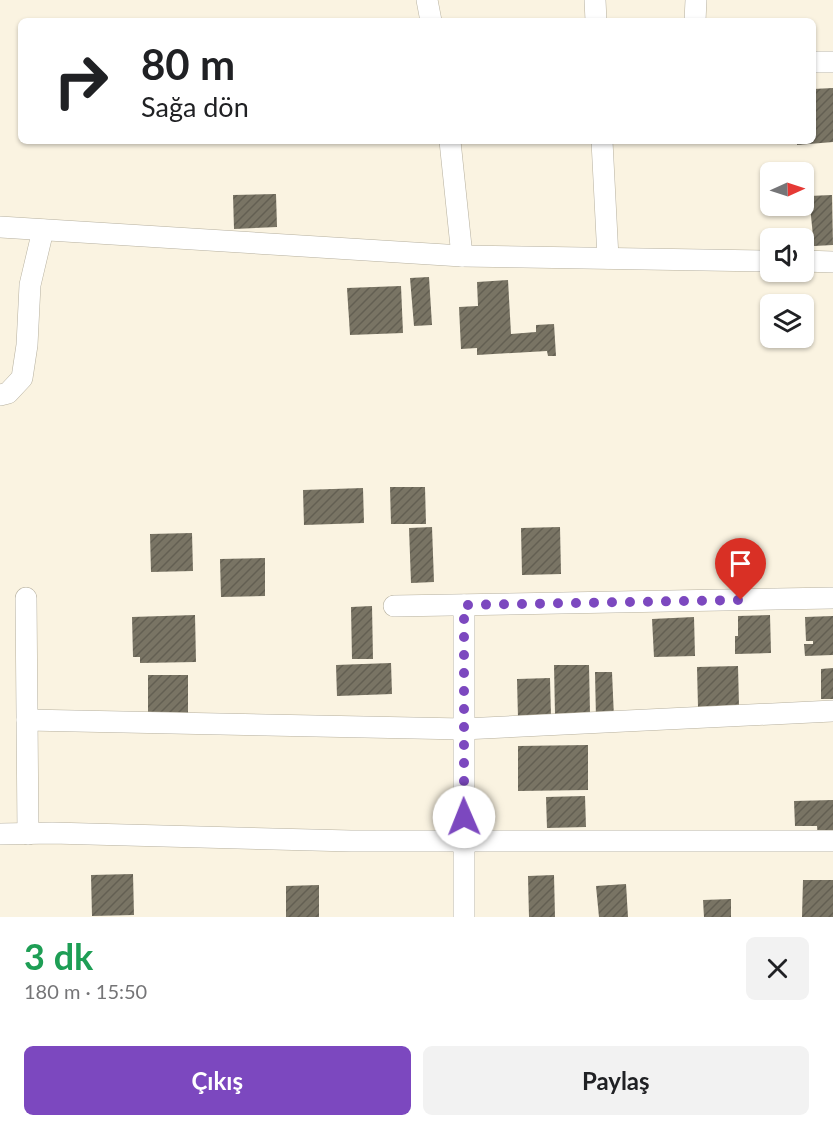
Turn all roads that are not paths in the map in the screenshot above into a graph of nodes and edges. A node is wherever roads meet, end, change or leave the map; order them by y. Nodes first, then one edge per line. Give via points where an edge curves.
1 (427, 0) edge
2 (595, 0) edge
3 (696, 0) edge
4 (430, 18) edge
5 (596, 18) edge
6 (695, 18) edge
7 (816, 62) edge
8 (833, 62) edge
9 (450, 144) edge
10 (602, 144) edge
11 (0, 227) edge
12 (43, 230) junction
13 (462, 256) junction
14 (608, 258) junction
15 (760, 261) edge
16 (814, 261) edge
17 (833, 262) edge
18 (0, 395) edge
19 (26, 598) dead end
20 (833, 598) edge
21 (464, 605) junction
22 (394, 606) dead end
23 (833, 711) edge
24 (27, 720) junction
25 (463, 729) junction
26 (0, 834) edge
27 (28, 834) junction
28 (464, 839) junction
29 (833, 841) edge
30 (464, 917) edge

1 - 4 street
2 - 5 street
3 - 6 street
7 - 8 street
9 - 13 street
10 - 14 street
11 - 12 street
12 - 13 street
12 - 18 street via 30,285 22,378 8,393
13 - 14 street
14 - 15 street
16 - 17 street
19 - 24 street
20 - 21 street
21 - 22 street
21 - 25 street
23 - 25 street
24 - 25 street
24 - 27 street
25 - 28 street
26 - 27 street
27 - 28 street via 351,841
28 - 29 street
28 - 30 street

